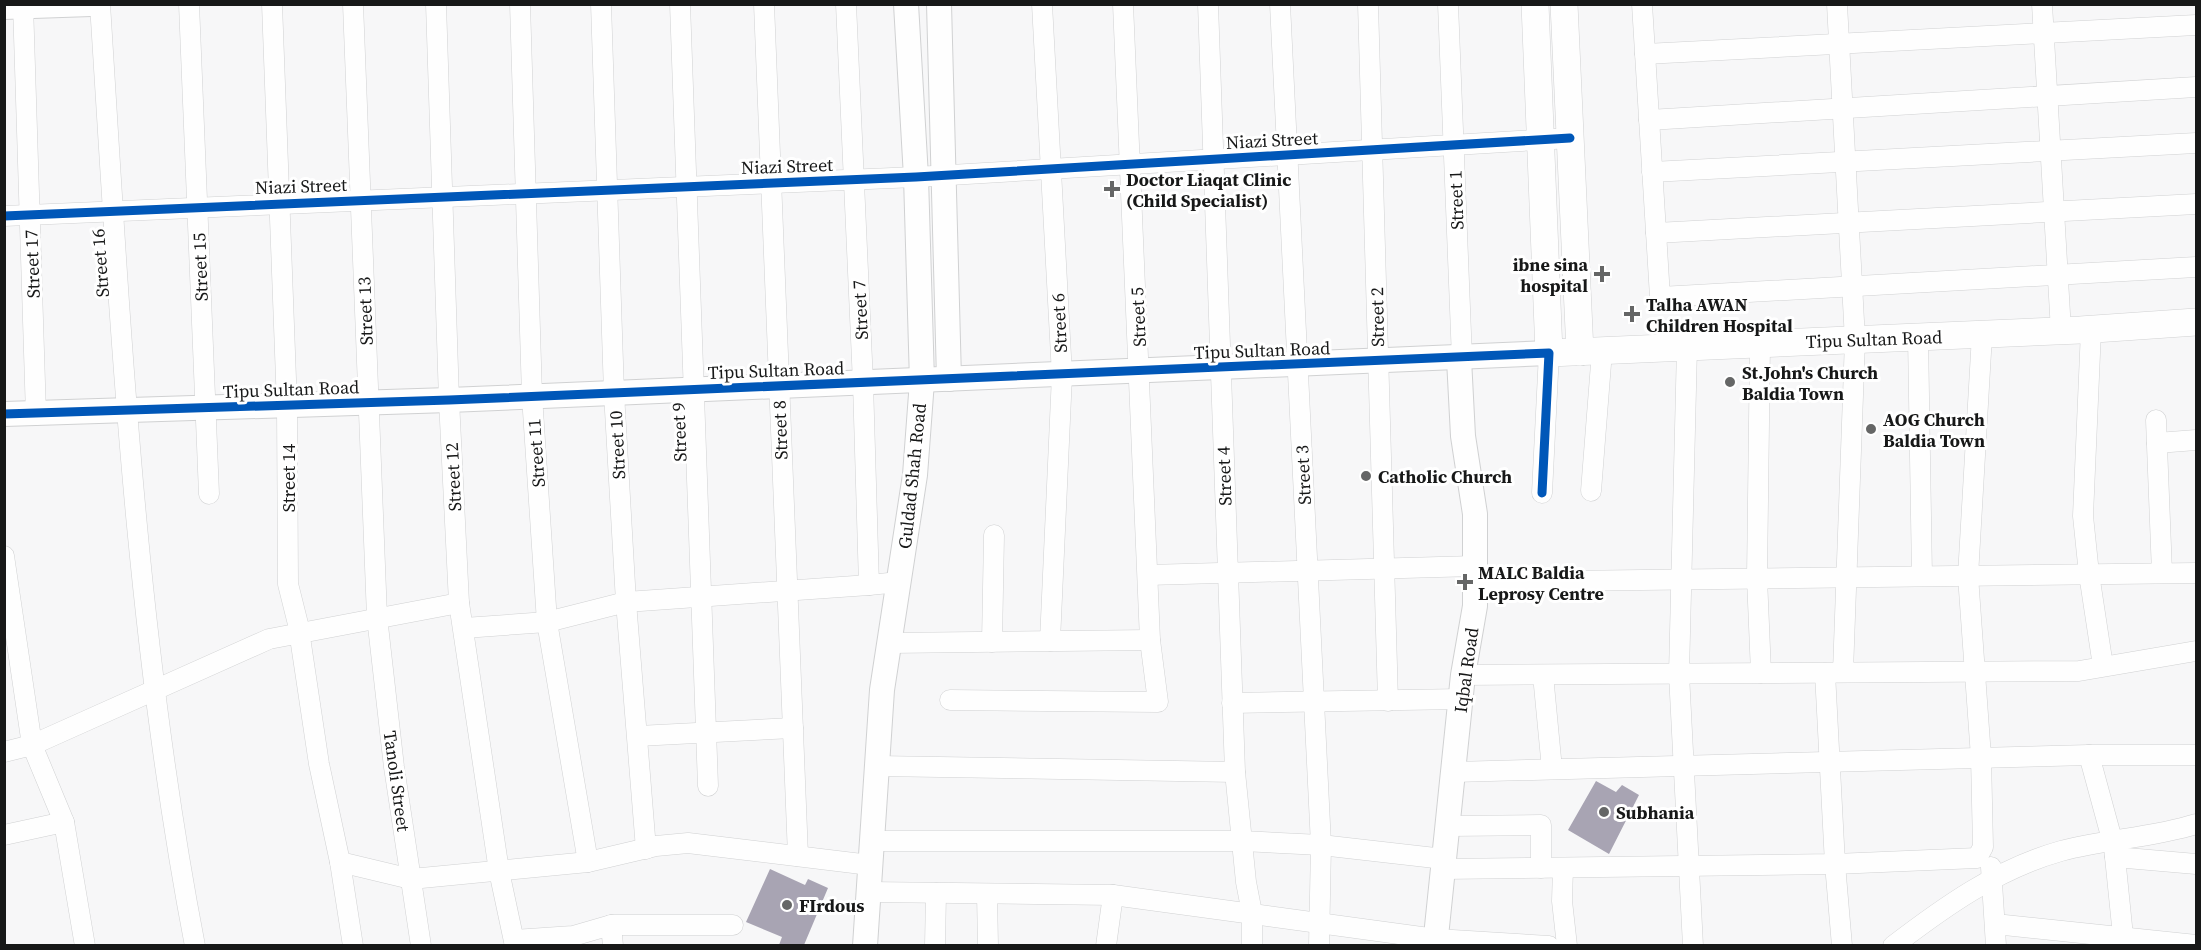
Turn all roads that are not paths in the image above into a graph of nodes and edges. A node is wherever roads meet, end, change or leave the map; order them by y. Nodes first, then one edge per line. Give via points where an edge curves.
1 (91, 4) edge
2 (100, 4) edge
3 (189, 4) edge
4 (272, 4) edge
5 (353, 4) edge
6 (436, 4) edge
7 (520, 4) edge
8 (601, 4) edge
9 (680, 4) edge
10 (764, 4) edge
11 (846, 4) edge
12 (906, 4) edge
13 (939, 4) edge
14 (1042, 4) edge
15 (1123, 4) edge
16 (1208, 4) edge
17 (1280, 4) edge
18 (1368, 4) edge
19 (1448, 4) edge
20 (1535, 4) edge
21 (1564, 4) edge
22 (1642, 4) edge
23 (1837, 4) edge
24 (2042, 4) edge
25 (17, 6) edge
26 (2196, 25) edge
27 (2044, 33) junction
28 (1839, 44) junction
29 (1645, 54) junction
30 (2196, 87) edge
31 (2048, 96) junction
32 (1842, 108) junction
33 (1649, 120) junction
34 (1570, 138) junction
35 (1541, 141) junction
36 (2196, 143) edge
37 (1453, 146) junction
38 (1373, 151) junction
39 (2051, 151) junction
40 (1285, 156) junction
41 (1214, 160) junction
42 (1845, 162) junction
43 (1130, 165) junction
44 (1051, 169) junction
45 (1652, 172) junction
46 (945, 174) junction
47 (916, 177) junction
48 (854, 179) junction
49 (771, 183) junction
50 (687, 187) junction
51 (607, 190) junction
52 (526, 193) junction
53 (442, 197) junction
54 (361, 200) junction
55 (279, 204) junction
56 (2196, 204) edge
57 (197, 207) junction
58 (113, 211) junction
59 (2054, 212) junction
60 (30, 215) junction
61 (4, 216) edge
62 (1848, 222) junction
63 (1656, 233) junction
64 (2196, 267) edge
65 (2058, 274) junction
66 (1852, 286) junction
67 (2196, 322) edge
68 (2091, 330) junction
69 (2061, 331) junction
70 (1982, 335) junction
71 (1918, 337) junction
72 (1855, 340) junction
73 (1760, 344) junction
74 (1687, 347) junction
75 (1591, 351) junction
76 (1549, 353) junction
77 (1461, 359) junction
78 (1378, 362) junction
79 (1298, 365) junction
80 (1220, 369) junction
81 (1141, 372) junction
82 (1062, 375) junction
83 (949, 380) junction
84 (922, 381) junction
85 (863, 383) junction
86 (778, 386) junction
87 (694, 390) junction
88 (614, 393) junction
89 (532, 396) junction
90 (449, 400) junction
91 (368, 403) junction
92 (287, 406) junction
93 (206, 409) junction
94 (125, 412) junction
95 (4, 414) edge
96 (36, 415) junction
97 (2156, 420) dead end
98 (2196, 440) edge
99 (2157, 443) junction
100 (1591, 491) dead end
101 (1542, 493) dead end
102 (209, 494) dead end
103 (994, 535) dead end
104 (4, 556) edge
105 (1384, 568) junction
106 (1308, 571) junction
107 (1228, 573) junction
108 (2162, 573) junction
109 (2196, 573) edge
110 (1475, 574) junction
111 (2089, 574) junction
112 (1148, 575) junction
113 (1922, 576) junction
114 (1968, 576) junction
115 (1845, 577) junction
116 (1757, 578) junction
117 (1683, 579) junction
118 (899, 582) junction
119 (869, 585) junction
120 (787, 591) junction
121 (702, 596) junction
122 (626, 602) junction
123 (459, 603) junction
124 (377, 617) junction
125 (547, 622) junction
126 (464, 628) junction
127 (298, 634) junction
128 (1150, 640) junction
129 (1050, 641) junction
130 (992, 642) junction
131 (890, 643) junction
132 (2196, 651) edge
133 (2103, 666) junction
134 (1974, 671) junction
135 (1834, 672) junction
136 (1761, 673) junction
137 (1680, 674) junction
138 (1463, 675) junction
139 (1543, 675) junction
140 (155, 691) junction
141 (1461, 699) junction
142 (950, 700) dead end
143 (1388, 701) junction
144 (1314, 702) junction
145 (1232, 703) junction
146 (793, 728) junction
147 (706, 733) junction
148 (638, 736) junction
149 (32, 745) junction
150 (4, 752) edge
151 (2089, 754) junction
152 (2196, 755) edge
153 (1981, 758) junction
154 (1831, 762) junction
155 (877, 766) junction
156 (1684, 766) junction
157 (1552, 769) junction
158 (1235, 772) junction
159 (1454, 772) junction
160 (708, 786) dead end
161 (64, 822) junction
162 (2196, 824) edge
163 (1448, 826) junction
164 (4, 835) edge
165 (872, 841) junction
166 (1242, 842) junction
167 (1321, 844) junction
168 (2114, 848) junction
169 (646, 849) junction
170 (1982, 853) junction
171 (798, 856) junction
172 (340, 862) junction
173 (588, 862) junction
174 (1444, 864) junction
175 (1835, 864) junction
176 (2196, 864) edge
177 (870, 865) junction
178 (1689, 866) junction
179 (1540, 868) junction
180 (1563, 868) junction
181 (500, 871) junction
182 (411, 879) junction
183 (1993, 879) junction
184 (869, 892) junction
185 (936, 893) junction
186 (987, 894) junction
187 (1113, 895) junction
188 (1252, 913) junction
189 (1320, 923) junction
190 (1995, 924) junction
191 (611, 925) junction
192 (733, 925) dead end
193 (2124, 941) edge
194 (1436, 942) edge
195 (514, 943) edge
196 (85, 945) edge
197 (195, 945) edge
198 (353, 945) edge
199 (421, 945) edge
200 (614, 945) edge
201 (865, 945) edge
202 (936, 945) edge
203 (988, 945) edge
204 (1106, 945) edge
205 (1252, 945) edge
206 (1319, 945) edge
207 (1549, 945) edge
208 (1567, 945) edge
209 (1693, 945) edge
210 (1842, 945) edge
211 (1893, 945) edge
212 (1996, 945) edge
213 (2196, 945) edge

1 - 25 street
2 - 58 street, Street 16
3 - 57 street, Street 15
4 - 55 street, Street 14
5 - 54 street, Street 13
6 - 53 street, Street 12
7 - 52 street, Street 11
8 - 51 street, Street 10
9 - 50 street, Street 9
10 - 49 street, Street 8
11 - 48 street, Street 7
12 - 47 street, Guldad Shah Road
13 - 46 street
14 - 44 street, Street 6
15 - 43 street, Street 5
16 - 41 street, Street 4
17 - 40 street, Street 3
18 - 38 street, Street 2
19 - 37 street, Street 1
20 - 35 main road
21 - 34 main road
22 - 29 street
23 - 28 street
24 - 27 street
25 - 60 street, Street 17
26 - 27 street
27 - 28 street
27 - 31 street
28 - 29 street
28 - 32 street
29 - 33 street
30 - 31 street
31 - 32 street
31 - 39 street
32 - 33 street
32 - 42 street
33 - 45 street
34 - 35 street, Niazi Street
34 - 75 main road
35 - 37 street, Niazi Street
35 - 76 main road
36 - 39 street
37 - 38 street, Niazi Street
37 - 77 street, Street 1
38 - 40 street, Niazi Street
38 - 78 street, Street 2
39 - 42 street
39 - 59 street
40 - 41 street, Niazi Street
40 - 79 street, Street 3
41 - 43 street, Niazi Street
41 - 80 street, Street 4
42 - 45 street
42 - 62 street
43 - 44 street, Niazi Street
43 - 81 street, Street 5
44 - 46 street, Niazi Street
44 - 82 street, Street 6
45 - 63 street
46 - 47 street, Niazi Street
46 - 83 street
47 - 48 street, Niazi Street
47 - 84 street, Guldad Shah Road
48 - 49 street, Niazi Street
48 - 85 street, Street 7
49 - 50 street, Niazi Street
49 - 86 street, Street 8
50 - 51 street, Niazi Street
50 - 87 street, Street 9
51 - 52 street, Niazi Street
51 - 88 street, Street 10
52 - 53 street, Niazi Street
52 - 89 street, Street 11
53 - 54 street, Niazi Street
53 - 90 street, Street 12
54 - 55 street, Niazi Street
54 - 91 street, Street 13
55 - 57 street, Niazi Street
55 - 92 street, Street 14
56 - 59 street
57 - 58 street, Niazi Street
57 - 93 street, Street 15
58 - 60 street, Niazi Street
58 - 94 street, Street 16
59 - 62 street
59 - 65 street
60 - 61 street, Niazi Street
60 - 96 street, Street 17
62 - 63 street
62 - 66 street
63 - 66 street via 1660,297
64 - 65 street
65 - 66 street
65 - 69 street
66 - 72 street
67 - 68 main road, Tipu Sultan Road
68 - 69 main road, Tipu Sultan Road
68 - 111 street via 2084,516
69 - 70 main road, Tipu Sultan Road
70 - 71 main road, Tipu Sultan Road
70 - 114 street
71 - 72 main road, Tipu Sultan Road
71 - 113 street
72 - 73 main road, Tipu Sultan Road
72 - 115 street
73 - 74 main road, Tipu Sultan Road
73 - 116 street
74 - 75 main road, Tipu Sultan Road
74 - 117 street
75 - 76 main road, Tipu Sultan Road
75 - 100 street
76 - 77 street, Tipu Sultan Road
76 - 101 street
77 - 78 street, Tipu Sultan Road
77 - 110 street, Iqbal Road via 1464,436 1475,514
78 - 79 street, Tipu Sultan Road
78 - 105 street, Street 2
79 - 80 street, Tipu Sultan Road
79 - 106 street, Street 3
80 - 81 street, Tipu Sultan Road
80 - 107 street, Street 4
81 - 82 street, Tipu Sultan Road
81 - 112 street, Street 5
82 - 83 street, Tipu Sultan Road
82 - 129 street, Street 6
83 - 84 street, Tipu Sultan Road
84 - 85 street, Tipu Sultan Road
84 - 118 street, Guldad Shah Road via 915,475
85 - 86 street, Tipu Sultan Road
85 - 119 street, Street 7
86 - 87 street, Tipu Sultan Road
86 - 120 street, Street 8
87 - 88 street, Tipu Sultan Road
87 - 121 street, Street 9
88 - 89 street, Tipu Sultan Road
88 - 122 street, Street 10
89 - 90 street, Tipu Sultan Road
89 - 125 street, Street 11
90 - 91 street, Tipu Sultan Road
90 - 123 street, Street 12
91 - 92 street, Tipu Sultan Road
91 - 124 street, Street 13
92 - 93 street, Tipu Sultan Road
92 - 127 street, Street 14 via 288,584
93 - 94 street, Tipu Sultan Road
93 - 102 street, Street 15
94 - 96 street, Tipu Sultan Road
94 - 140 street, Street 16
95 - 96 street, Tipu Sultan Road
97 - 99 street
98 - 99 street
99 - 108 street
103 - 130 street
104 - 149 street
105 - 106 street
105 - 110 street
105 - 143 street, Street 2
106 - 107 street
106 - 144 street, Street 3
107 - 112 street
107 - 145 street, Street 4
108 - 109 street
108 - 111 street
110 - 117 street
110 - 138 street, Iqbal Road via 1475,606
111 - 114 street
111 - 133 street
112 - 128 street, Street 5
113 - 114 street
113 - 115 street
114 - 134 street
115 - 116 street
115 - 135 street
116 - 117 street
116 - 136 street
117 - 137 street
118 - 119 street
118 - 131 street, Guldad Shah Road
119 - 120 street
120 - 121 street
120 - 146 street, Street 8
121 - 122 street
121 - 147 street, Street 9
122 - 125 street
122 - 148 street, Street 10
123 - 124 street
123 - 126 street, Street 12
124 - 127 street
124 - 182 street, Tanoli Street
125 - 126 street
125 - 173 street, Street 11
126 - 181 street, Street 12
127 - 140 street via 269,639
127 - 172 street, Street 14
128 - 129 street
128 - 142 street, Street 5 via 1158,702
129 - 130 street
130 - 131 street
131 - 155 street, Guldad Shah Road via 882,690
132 - 133 street
133 - 134 street via 2079,670
134 - 135 street
134 - 153 street
135 - 136 street
135 - 154 street
136 - 137 street
137 - 139 street
137 - 156 street
138 - 139 street
138 - 141 street, Iqbal Road
139 - 157 street
140 - 149 street
140 - 197 street, Street 16 via 177,852
141 - 143 street
141 - 159 street, Iqbal Road
143 - 144 street
144 - 145 street
144 - 167 street, Street 3
145 - 158 street, Street 4
146 - 147 street
146 - 171 street, Street 8
147 - 148 street
147 - 160 street, Street 9
148 - 169 street, Street 10
149 - 150 street
149 - 161 street
151 - 152 street
151 - 153 street
151 - 168 street
153 - 154 street
153 - 170 street
154 - 156 street
154 - 175 street
155 - 158 street
155 - 165 street, Guldad Shah Road
156 - 157 street
156 - 178 street
157 - 159 street
158 - 166 street, Street 4
159 - 163 street, Iqbal Road
161 - 164 street
161 - 196 street
162 - 168 street
163 - 174 street, Iqbal Road
163 - 179 street via 1541,825
165 - 166 street
165 - 177 street, Guldad Shah Road
166 - 167 street
166 - 188 street, Street 4
167 - 174 street
167 - 189 street, Street 3
168 - 176 street
168 - 183 street via 2059,852
168 - 193 street
169 - 171 street via 688,843
169 - 173 street
170 - 175 street via 1977,858
170 - 183 street via 1990,862
171 - 177 street
172 - 182 street
172 - 198 street, Street 14
173 - 181 street
174 - 179 street
174 - 194 street, Iqbal Road
175 - 178 street
175 - 210 street
177 - 184 street, Guldad Shah Road
178 - 180 street
178 - 209 street
179 - 180 street
180 - 208 street
181 - 182 street
181 - 195 street, Street 12
182 - 199 street, Tanoli Street
183 - 190 street
183 - 211 street via 1954,899
184 - 185 street
184 - 201 street, Guldad Shah Road
185 - 186 street
185 - 202 street
186 - 187 street
186 - 203 street
187 - 188 street
187 - 204 street
188 - 189 street
188 - 205 street, Street 4
189 - 194 street
189 - 206 street, Street 3
190 - 193 street
190 - 212 street
191 - 192 street
191 - 195 street via 573,936
191 - 200 street
193 - 213 street
194 - 207 street

